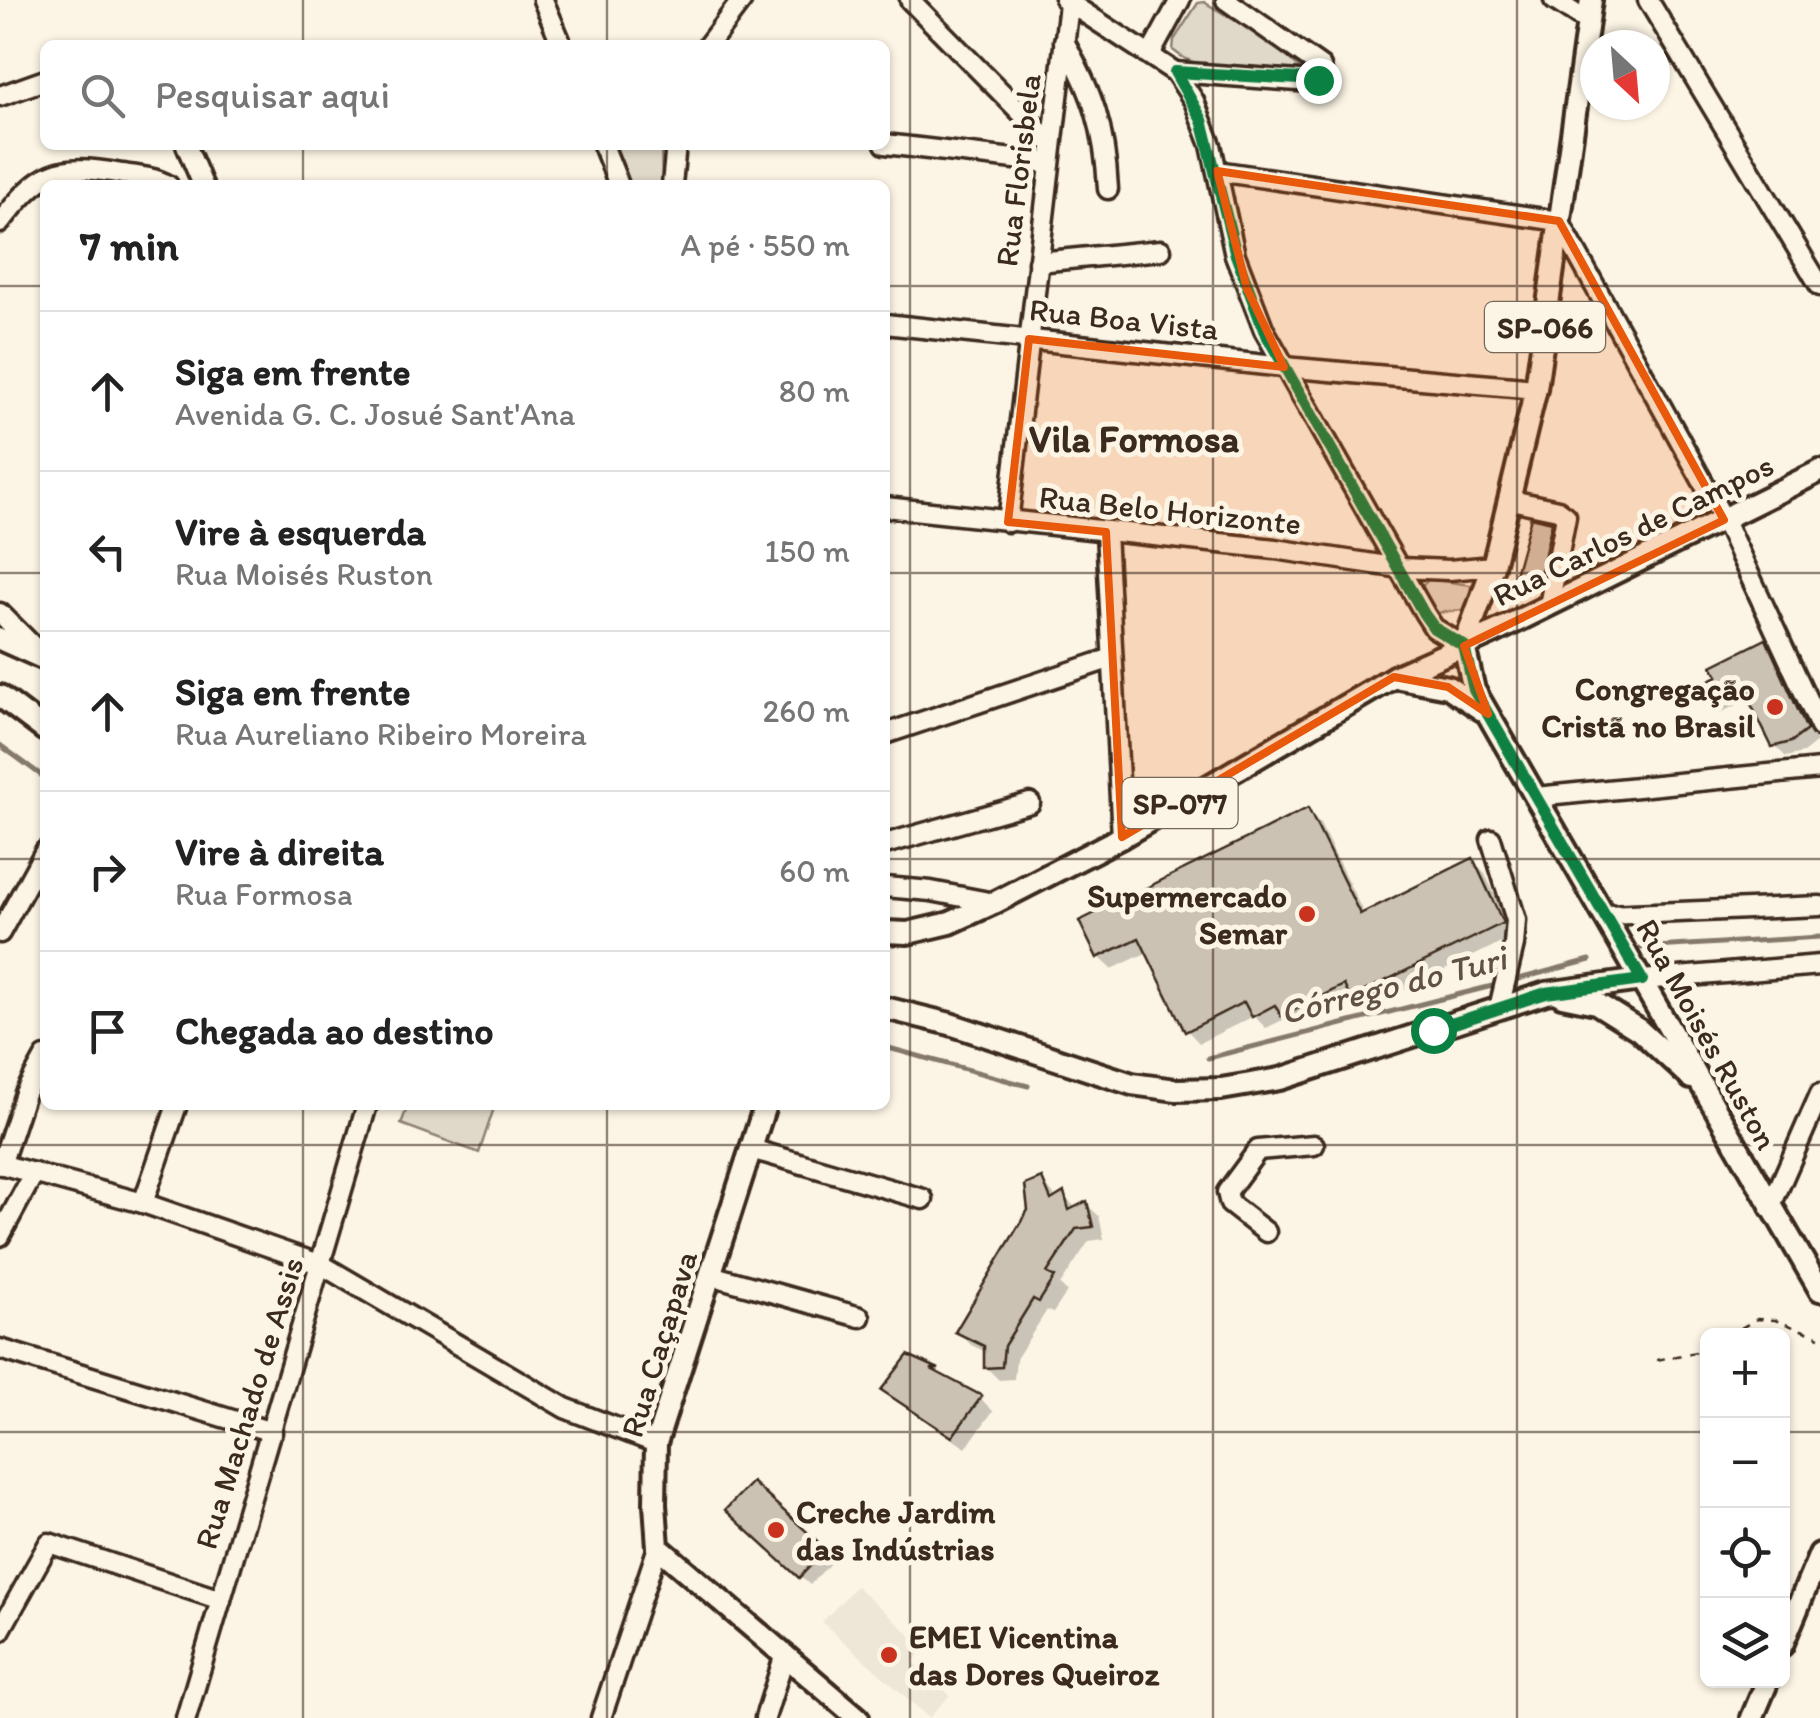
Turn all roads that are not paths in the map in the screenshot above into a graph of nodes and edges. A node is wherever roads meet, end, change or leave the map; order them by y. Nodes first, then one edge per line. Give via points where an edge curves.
1 (543, 0) edge
2 (742, 0) edge
3 (910, 0) edge
4 (1180, 0) edge
5 (1226, 0) edge
6 (1554, 0) edge
7 (1591, 0) edge
8 (1648, 0) edge
9 (1067, 2) edge
10 (1588, 22) junction
11 (560, 40) edge
12 (712, 40) edge
13 (1064, 40) junction
14 (1150, 54) junction
15 (1175, 72) junction
16 (40, 82) edge
17 (0, 96) edge
18 (890, 144) edge
19 (188, 150) edge
20 (605, 150) edge
21 (676, 150) edge
22 (1049, 153) junction
23 (1217, 171) junction
24 (45, 180) edge
25 (145, 180) edge
26 (201, 180) edge
27 (617, 180) edge
28 (672, 180) edge
29 (40, 184) edge
30 (1108, 189) dead end
31 (1560, 221) junction
32 (0, 224) edge
33 (1161, 250) dead end
34 (1038, 262) junction
35 (1820, 286) edge
36 (890, 324) edge
37 (1029, 338) junction
38 (1284, 367) junction
39 (1536, 389) junction
40 (1820, 471) edge
41 (1510, 500) junction
42 (890, 509) edge
43 (1724, 520) junction
44 (1008, 522) junction
45 (1106, 532) junction
46 (1492, 566) junction
47 (1400, 568) junction
48 (1549, 606) junction
49 (0, 613) edge
50 (0, 638) edge
51 (1464, 646) junction
52 (40, 654) edge
53 (40, 657) edge
54 (1112, 658) junction
55 (1394, 677) junction
56 (0, 696) edge
57 (1814, 696) edge
58 (1488, 714) junction
59 (40, 726) edge
60 (1820, 728) edge
61 (890, 732) edge
62 (1820, 770) edge
63 (1536, 797) junction
64 (1030, 803) dead end
65 (1122, 837) junction
66 (1491, 839) dead end
67 (890, 843) edge
68 (37, 884) edge
69 (890, 887) edge
70 (994, 903) junction
71 (1820, 906) edge
72 (1606, 915) junction
73 (890, 932) edge
74 (0, 933) edge
75 (1820, 965) edge
76 (1642, 980) junction
77 (1546, 993) junction
78 (1499, 1008) junction
79 (890, 1009) edge
80 (40, 1066) edge
81 (1700, 1084) junction
82 (1820, 1094) edge
83 (175, 1110) edge
84 (366, 1110) edge
85 (763, 1110) edge
86 (1314, 1146) dead end
87 (751, 1148) junction
88 (0, 1165) edge
89 (34, 1173) junction
90 (922, 1199) dead end
91 (143, 1203) junction
92 (1770, 1208) junction
93 (1266, 1232) dead end
94 (0, 1236) edge
95 (322, 1264) junction
96 (710, 1275) junction
97 (1820, 1290) edge
98 (860, 1316) dead end
99 (0, 1349) edge
100 (272, 1432) junction
101 (656, 1443) junction
102 (658, 1547) junction
103 (1820, 1554) edge
104 (221, 1600) junction
105 (1790, 1626) edge
106 (0, 1631) edge
107 (786, 1654) junction
108 (1765, 1688) edge
109 (186, 1718) edge
110 (601, 1718) edge
111 (764, 1718) edge
112 (858, 1718) edge
113 (1752, 1718) edge

1 - 11 street
2 - 12 street
3 - 22 street
4 - 14 street
5 - 15 street via 1321,67 1323,77 1312,82
6 - 10 street
7 - 10 main road, SP-066
8 - 35 street
9 - 13 street, Rua Florisbela
9 - 14 street
10 - 31 main road, SP-066
13 - 22 street, Rua Florisbela
13 - 30 street via 1088,85 1106,142
14 - 15 street
15 - 23 street via 1202,120
16 - 17 street
18 - 22 street
19 - 26 street
20 - 27 street
21 - 28 street
22 - 34 street, Rua Florisbela
23 - 31 street
23 - 38 street via 1247,289
24 - 25 street via 64,168 91,168
29 - 32 street
31 - 39 main road, SP-066
31 - 43 street
33 - 34 street
34 - 37 street, Rua Florisbela
36 - 37 street, Rua Boa Vista
37 - 38 street, Rua Boa Vista
37 - 44 street, Rua Florisbela
38 - 39 street, Rua Boa Vista
38 - 47 street
39 - 41 main road, SP-066
40 - 43 main road, Rua Carlos de Campos
41 - 46 main road, SP-066
41 - 48 street via 1566,516
42 - 44 street, Rua Belo Horizonte
43 - 48 main road, Rua Carlos de Campos
43 - 57 street
44 - 45 street, Rua Belo Horizonte
45 - 47 street, Rua Belo Horizonte
45 - 54 street
46 - 47 street, Rua Belo Horizonte
46 - 51 main road, SP-066
47 - 51 street via 1434,628
48 - 51 main road, Rua Carlos de Campos
49 - 52 street
50 - 53 main road
51 - 55 main road, Rua Carlos de Campos / SP-077
51 - 58 main road, Rua Moisés Ruston via 1474,690
54 - 61 street
54 - 65 street
55 - 58 main road via 1448,687
55 - 65 main road, Rua Carlos de Campos / SP-077
56 - 59 main road
57 - 60 street
58 - 63 main road, Rua Moisés Ruston
62 - 63 street
63 - 72 main road, Rua Moisés Ruston
64 - 67 street
65 - 70 main road, Rua Carlos de Campos / SP-077
66 - 78 street via 1516,920
68 - 74 street
69 - 70 street
70 - 73 main road, Rua Carlos de Campos / SP-077 via 950,922
71 - 72 street
72 - 76 main road, Rua Moisés Ruston
75 - 76 street
76 - 77 main road
76 - 81 main road, Rua Moisés Ruston
77 - 78 main road
77 - 81 main road via 1596,1003 1639,1030
78 - 79 main road via 1280,1079 1176,1090 1132,1084
80 - 88 street
81 - 92 main road, Rua Moisés Ruston
82 - 92 street
83 - 91 street
84 - 95 street, Rua Machado de Assis
85 - 87 main road, Rua Caçapava
86 - 93 street via 1258,1150 1226,1192 1230,1204
87 - 90 street
87 - 96 main road, Rua Caçapava
88 - 89 street
89 - 91 street
89 - 94 street
91 - 95 street
92 - 97 main road, Rua Moisés Ruston
95 - 100 street, Rua Machado de Assis
95 - 101 street via 565,1408
96 - 98 street
96 - 101 main road, Rua Caçapava
99 - 100 street
100 - 104 street, Rua Machado de Assis
101 - 102 main road, Rua Caçapava
102 - 107 main road
102 - 110 street, Rua Caçapava
103 - 105 main road
104 - 106 street via 50,1544
104 - 109 street, Rua Machado de Assis
107 - 111 street
107 - 112 main road
108 - 113 main road

